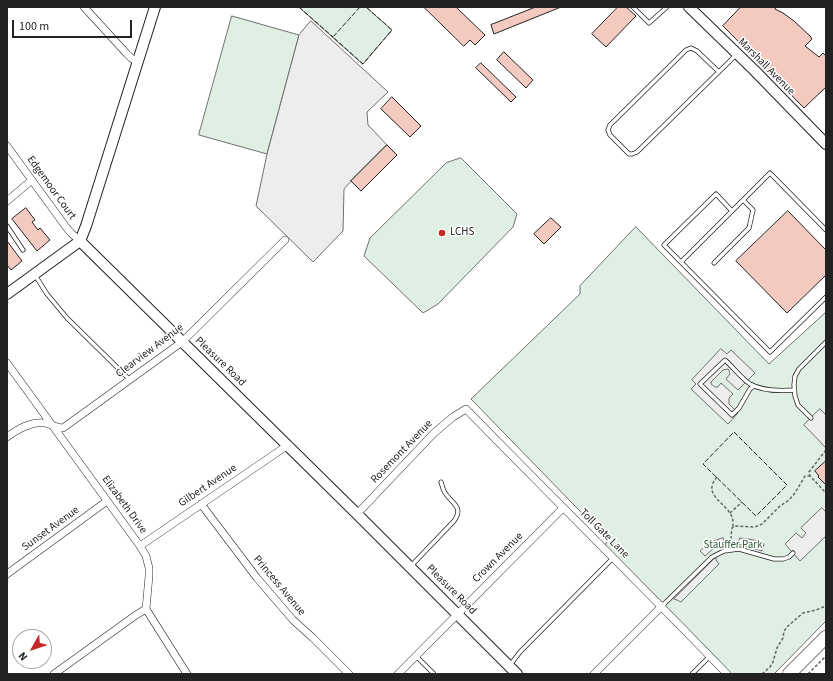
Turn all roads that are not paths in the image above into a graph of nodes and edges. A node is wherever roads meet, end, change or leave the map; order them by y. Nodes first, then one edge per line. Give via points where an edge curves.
1 (84, 7) edge
2 (155, 7) edge
3 (633, 7) edge
4 (667, 7) edge
5 (689, 7) edge
6 (737, 54) junction
7 (138, 62) junction
8 (719, 72) junction
9 (826, 144) edge
10 (7, 146) edge
11 (32, 180) junction
12 (744, 200) junction
13 (7, 201) edge
14 (732, 211) junction
15 (826, 222) edge
16 (7, 226) edge
17 (822, 226) junction
18 (826, 230) edge
19 (285, 240) dead end
20 (80, 241) junction
21 (24, 250) dead end
22 (681, 262) junction
23 (714, 263) dead end
24 (35, 274) junction
25 (7, 294) edge
26 (826, 297) edge
27 (182, 342) junction
28 (826, 342) edge
29 (7, 363) edge
30 (130, 380) junction
31 (754, 386) junction
32 (794, 390) junction
33 (466, 409) joint
34 (811, 418) dead end
35 (53, 426) junction
36 (7, 437) edge
37 (288, 445) junction
38 (441, 482) dead end
39 (107, 501) junction
40 (201, 504) junction
41 (563, 508) junction
42 (358, 514) junction
43 (140, 546) junction
44 (793, 553) dead end
45 (613, 558) junction
46 (410, 567) junction
47 (7, 574) edge
48 (662, 606) junction
49 (146, 609) junction
50 (458, 614) junction
51 (826, 637) edge
52 (416, 656) junction
53 (710, 656) junction
54 (509, 666) junction
55 (54, 674) edge
56 (187, 674) edge
57 (349, 674) edge
58 (398, 674) edge
59 (434, 674) edge
60 (517, 674) edge
61 (594, 674) edge
62 (692, 674) edge
63 (727, 674) edge
64 (789, 674) edge

1 - 7 street via 127,54
2 - 7 street
3 - 4 lane via 649,22
5 - 6 street, Marshall Avenue
6 - 8 lane
6 - 9 street, Marshall Avenue
7 - 20 street
8 - 8 lane via 637,152 629,154 610,135 610,125 686,50 691,48 697,51
10 - 11 street, Edgemoor Court
11 - 13 street
11 - 20 street, Edgemoor Court via 66,227
12 - 14 lane
12 - 17 lane via 770,173
12 - 23 lane via 753,210 749,228
14 - 22 lane
14 - 22 lane via 716,194 664,245
15 - 17 lane
16 - 21 lane
17 - 18 lane
19 - 27 street, Clearview Avenue
20 - 24 street
20 - 27 street, Pleasure Road
22 - 26 lane via 770,352
24 - 25 street
24 - 30 lane via 47,294 67,318
27 - 30 street, Clearview Avenue
27 - 37 street, Pleasure Road
28 - 32 lane via 799,369 795,376
29 - 35 street, Elizabeth Drive
30 - 35 street, Clearview Avenue via 63,428
31 - 31 lane via 725,360 700,384 732,415
31 - 32 lane via 775,391
32 - 34 lane via 798,405
33 - 41 street, Toll Gate Lane
33 - 42 street, Rosemont Avenue via 434,432
35 - 36 street, Clearview Avenue via 45,423 31,424
35 - 39 street, Elizabeth Drive
37 - 40 street, Gilbert Avenue
37 - 42 street, Pleasure Road
38 - 46 lane via 444,492 456,504 458,514
39 - 43 street, Elizabeth Drive
39 - 47 street, Sunset Avenue
40 - 43 street, Gilbert Avenue
40 - 57 street, Princess Avenue via 257,578 293,620
41 - 45 street, Toll Gate Lane
41 - 50 street, Crown Avenue
42 - 46 street, Pleasure Road
43 - 49 street, Elizabeth Drive via 146,556 150,576
44 - 48 lane via 783,559 774,559 739,549 724,551 712,557
45 - 48 street, Toll Gate Lane
45 - 54 lane
46 - 50 street, Pleasure Road
48 - 53 street, Toll Gate Lane
48 - 61 street
49 - 55 street
49 - 56 street
50 - 52 street, Crown Avenue
50 - 54 street, Pleasure Road
51 - 64 highway
52 - 58 street, Crown Avenue
52 - 59 lane
53 - 62 lane
53 - 63 street, Toll Gate Lane
54 - 60 street, Pleasure Road

